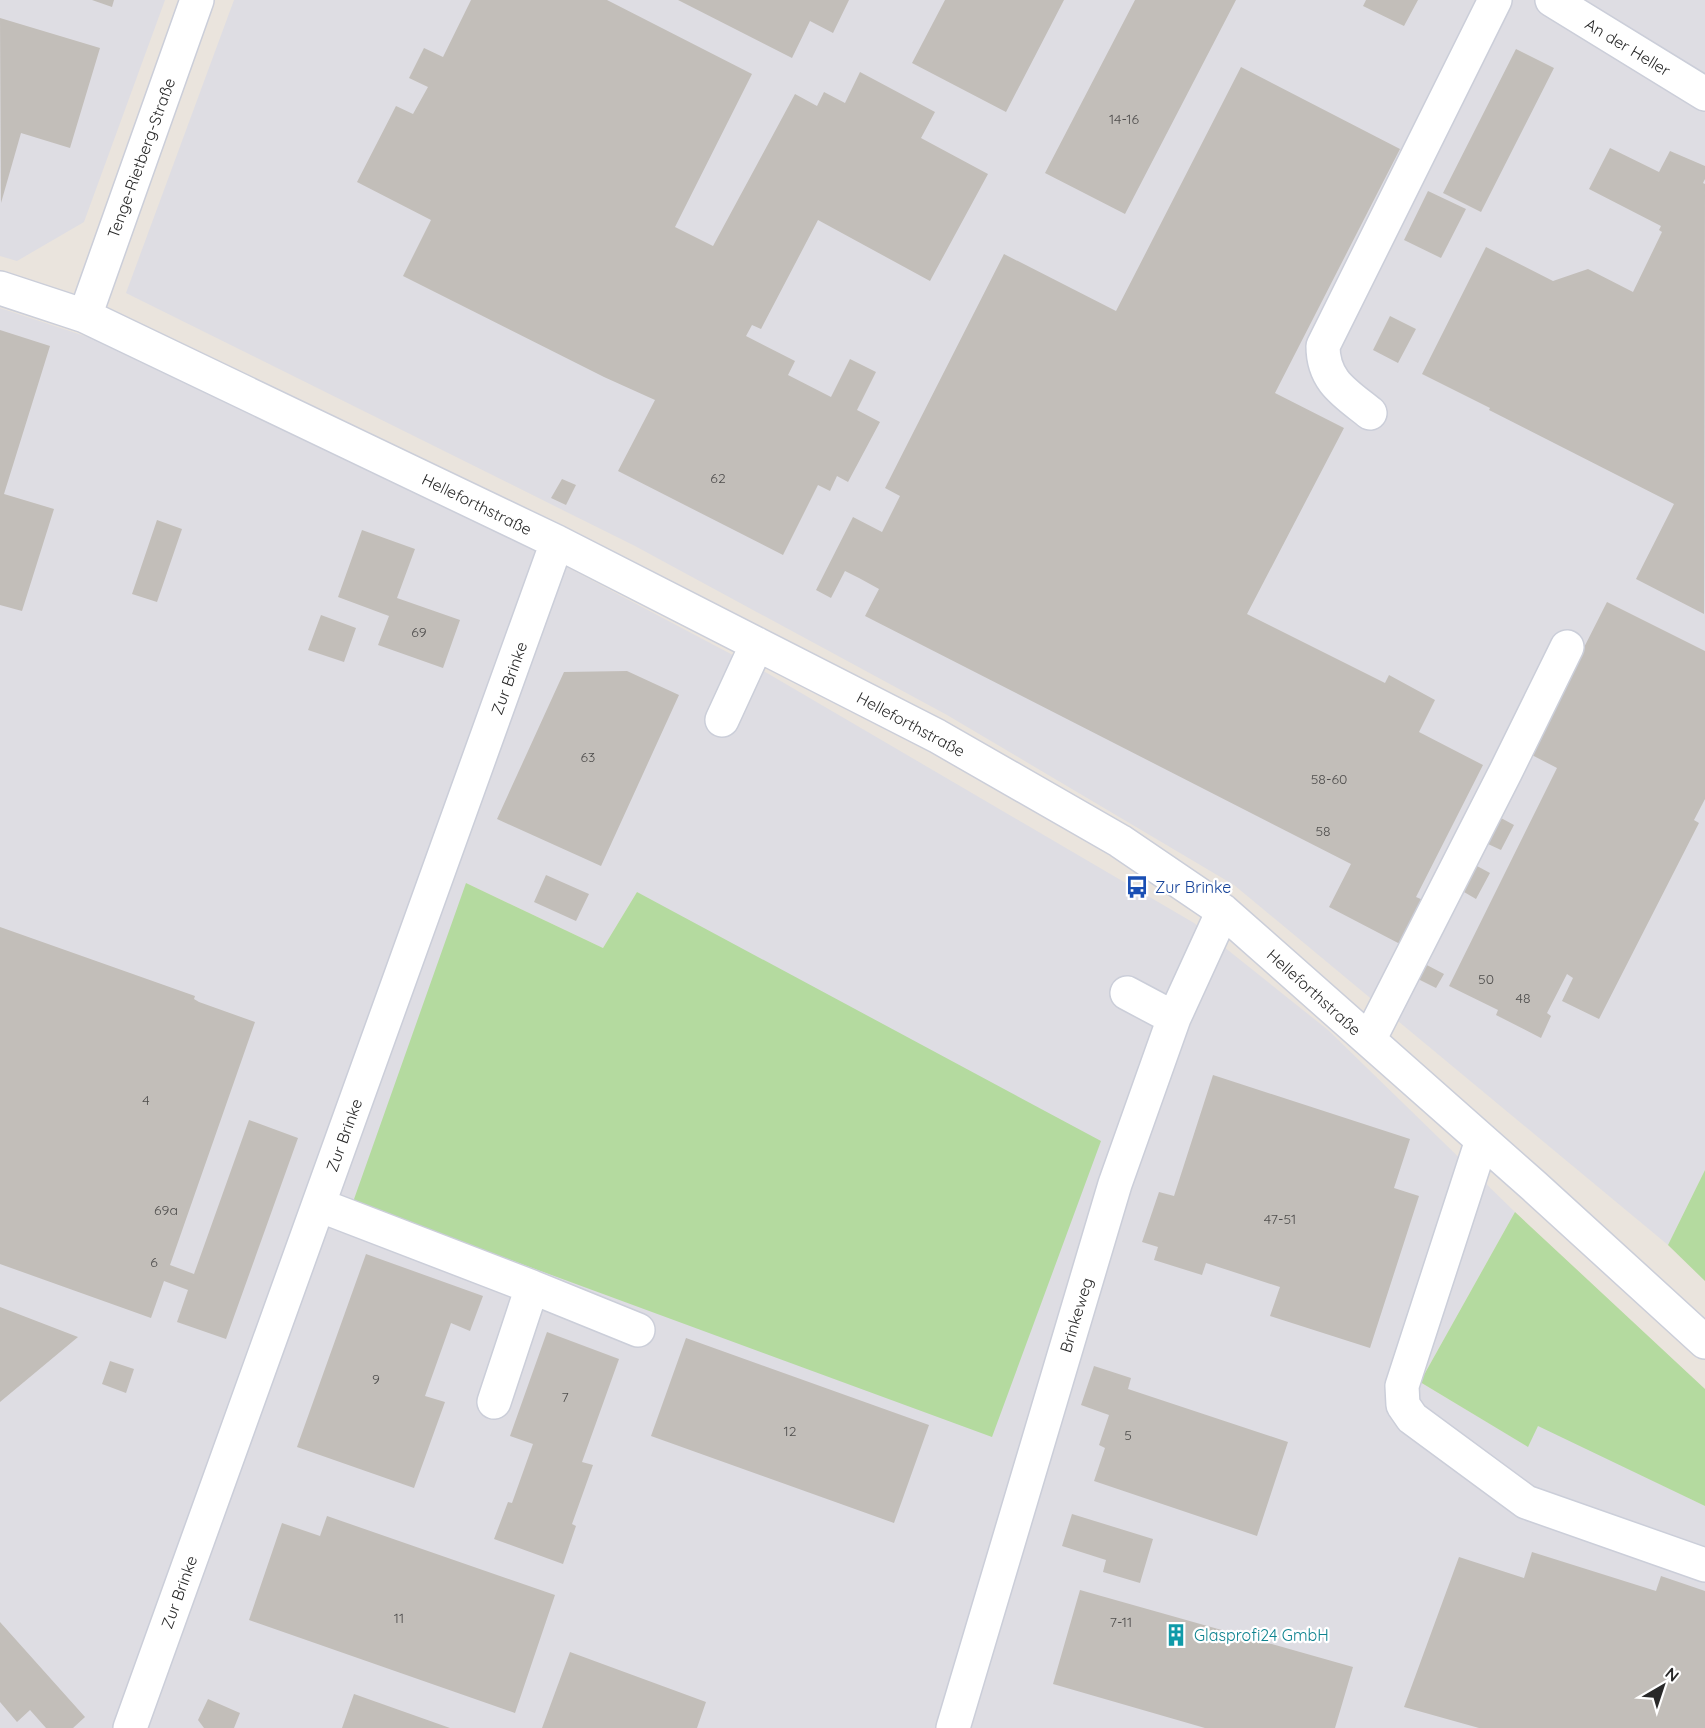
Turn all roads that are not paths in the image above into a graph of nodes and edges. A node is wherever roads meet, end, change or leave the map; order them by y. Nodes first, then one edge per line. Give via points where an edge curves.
1 (197, 0) edge
2 (1495, 0) edge
3 (1552, 0) edge
4 (1702, 84) edge
5 (0, 288) edge
6 (85, 316) junction
7 (1370, 413) dead end
8 (557, 542) junction
9 (758, 644) junction
10 (1567, 647) dead end
11 (722, 720) dead end
12 (1223, 911) junction
13 (1127, 993) dead end
14 (1174, 1018) junction
15 (1369, 1040) junction
16 (1482, 1140) junction
17 (319, 1205) junction
18 (532, 1287) junction
19 (638, 1330) dead end
20 (1705, 1342) edge
21 (494, 1402) dead end
22 (1705, 1565) edge
23 (130, 1728) edge
24 (953, 1728) edge

1 - 6 street, Tenge-Rietberg-Straße
2 - 7 street via 1323,346 1323,363 1334,382
3 - 4 street, An der Heller
5 - 6 street, Helleforthstraße
6 - 8 street, Helleforthstraße
8 - 9 street, Helleforthstraße
8 - 17 street, Zur Brinke
9 - 11 street
9 - 12 street, Helleforthstraße via 937,736 1120,841
10 - 15 street
12 - 14 street, Brinkeweg
12 - 15 street, Helleforthstraße
13 - 14 street
14 - 24 street, Brinkeweg via 1115,1184
15 - 16 street, Helleforthstraße
16 - 20 street, Helleforthstraße
16 - 22 street via 1402,1386 1404,1405 1412,1418 1526,1502
17 - 18 street
17 - 23 street, Zur Brinke
18 - 19 street
18 - 21 street

